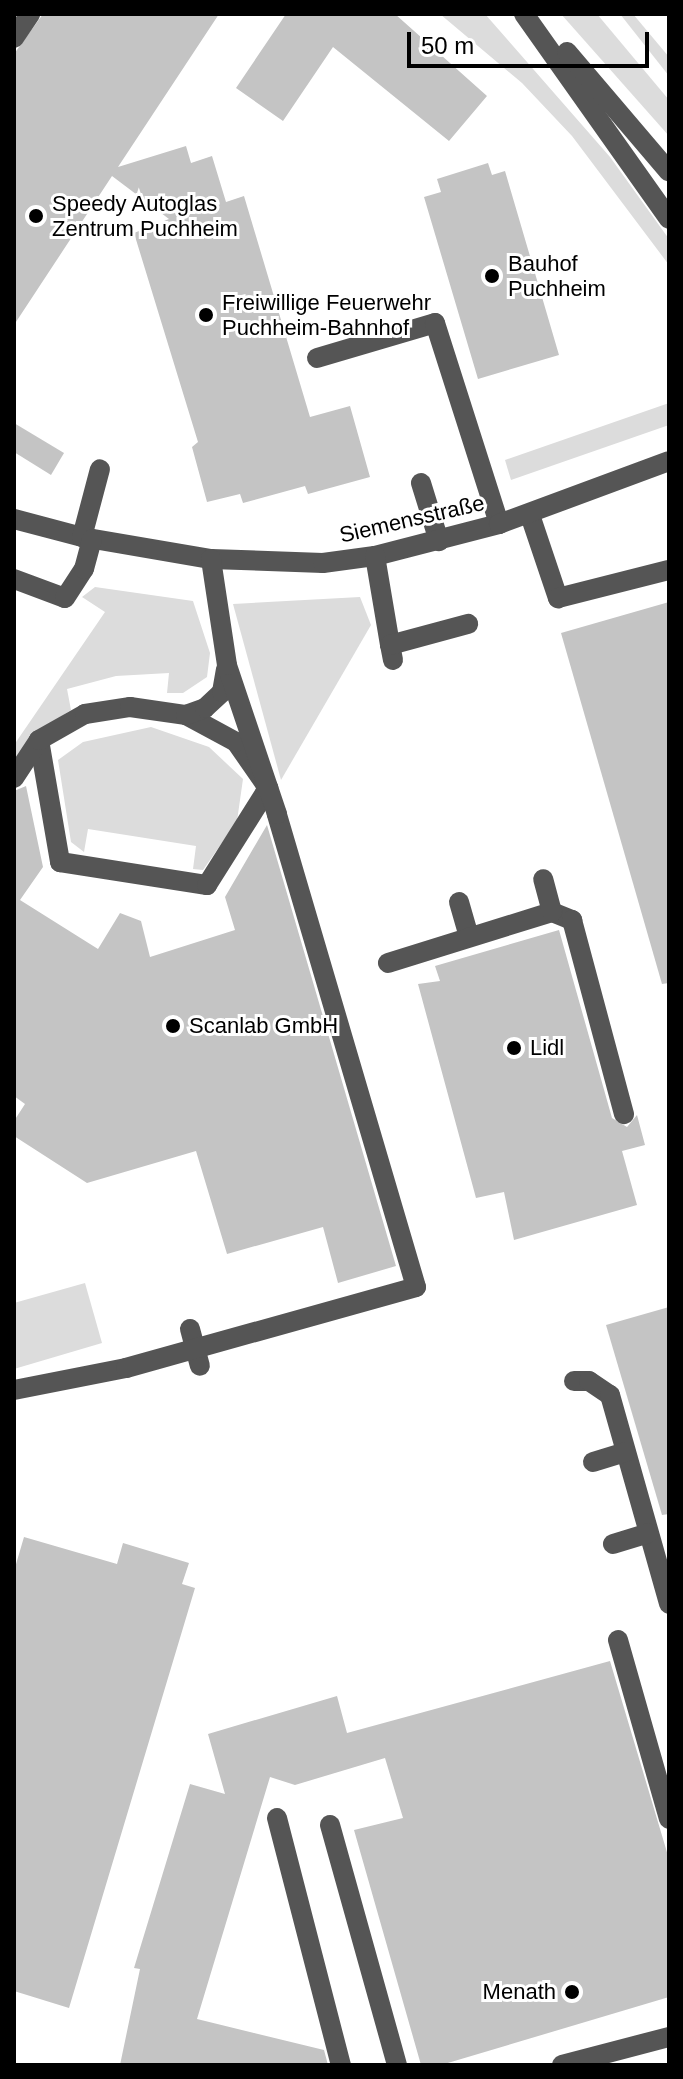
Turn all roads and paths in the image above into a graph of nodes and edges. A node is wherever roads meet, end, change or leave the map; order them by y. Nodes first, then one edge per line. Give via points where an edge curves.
1 (30, 14) edge
2 (524, 14) edge
3 (532, 14) edge
4 (14, 38) edge
5 (669, 172) edge
6 (669, 219) edge
7 (317, 358) dead end
8 (669, 461) edge
9 (100, 469) dead end
10 (421, 483) dead end
11 (530, 515) junction
12 (14, 519) edge
13 (499, 524) junction
14 (87, 538) junction
15 (439, 541) junction
16 (375, 556) junction
17 (211, 559) junction
18 (669, 570) edge
19 (14, 579) edge
20 (468, 624) dead end
21 (227, 665) junction
22 (186, 715) junction
23 (39, 740) junction
24 (14, 778) edge
25 (268, 788) junction
26 (543, 879) dead end
27 (459, 902) dead end
28 (552, 912) junction
29 (469, 937) junction
30 (388, 963) dead end
31 (624, 1114) dead end
32 (574, 1381) dead end
33 (14, 1390) edge
34 (625, 1452) junction
35 (593, 1462) dead end
36 (648, 1533) junction
37 (613, 1544) dead end
38 (669, 1604) edge
39 (618, 1640) dead end
40 (277, 1818) dead end
41 (669, 1819) edge
42 (330, 1825) dead end
43 (669, 2037) edge
44 (341, 2065) edge
45 (397, 2065) edge
46 (562, 2065) edge

1 - 4 street
2 - 6 street
3 - 5 street
7 - 13 street via 435,323
8 - 11 street, Siemensstraße
9 - 14 street
10 - 15 street
11 - 13 street, Siemensstraße
11 - 18 street via 558,598
12 - 14 street, Siemensstraße
13 - 15 street, Siemensstraße
14 - 17 street, Siemensstraße
14 - 19 street via 84,569 65,598
15 - 16 street, Siemensstraße
16 - 17 street, Siemensstraße via 323,563
16 - 20 street via 392,653
17 - 21 street
21 - 22 street via 222,692 205,708
21 - 25 street
22 - 23 street via 130,707 85,714
22 - 25 street via 236,742
23 - 24 street
23 - 25 street via 60,862 207,885
25 - 33 street via 416,1287 195,1348
26 - 28 street
27 - 29 street
28 - 29 street
28 - 31 street via 572,920
29 - 30 street
32 - 34 street via 589,1381 610,1395
34 - 35 street
34 - 36 street
36 - 37 street
36 - 38 street
39 - 41 street
40 - 44 street
42 - 45 street
43 - 46 street

